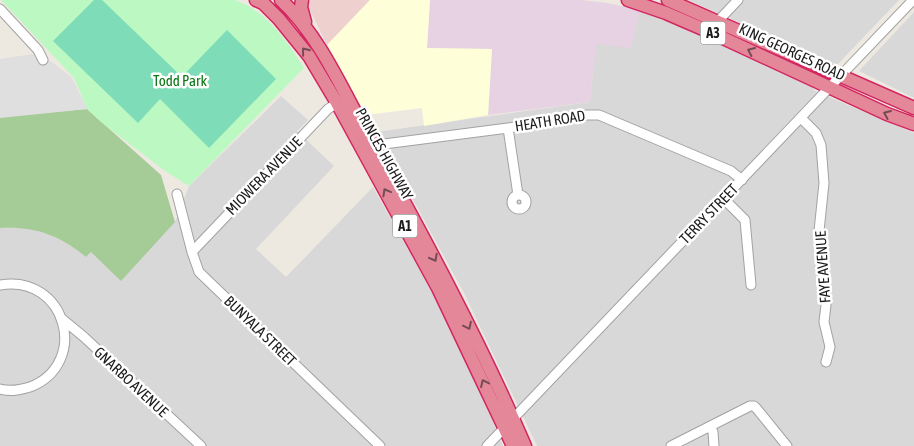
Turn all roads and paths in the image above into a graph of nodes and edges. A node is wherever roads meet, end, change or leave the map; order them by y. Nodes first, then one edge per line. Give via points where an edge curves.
1 (281, 0) edge
2 (302, 0) edge
3 (628, 0) edge
4 (668, 0) edge
5 (738, 0) edge
6 (913, 0) edge
7 (261, 1) edge
8 (0, 9) edge
9 (718, 22) junction
10 (309, 32) junction
11 (43, 60) dead end
12 (840, 76) junction
13 (830, 88) junction
14 (337, 103) junction
15 (914, 108) edge
16 (801, 118) junction
17 (914, 124) edge
18 (508, 128) junction
19 (370, 151) junction
20 (742, 180) junction
21 (176, 194) dead end
22 (518, 195) dead end
23 (724, 199) junction
24 (192, 252) junction
25 (0, 285) edge
26 (751, 285) dead end
27 (61, 318) junction
28 (826, 362) dead end
29 (0, 389) edge
30 (508, 423) junction
31 (710, 426) junction
32 (201, 446) edge
33 (380, 446) edge
34 (486, 446) edge
35 (513, 446) edge
36 (525, 446) edge
37 (671, 446) edge
38 (714, 446) edge
39 (787, 446) edge

1 - 10 highway, PRINCES HIGHWAY / A1
2 - 10 highway via 300,7
13 -> 3 highway, KING GEORGES ROAD / A3 via 675,16
4 - 9 highway, KING GEORGES ROAD / A3
5 - 9 street
6 - 12 street, TERRY STREET
14 -> 7 highway, PRINCES HIGHWAY / A1 via 309,56
8 - 11 street via 38,50
9 - 12 highway, KING GEORGES ROAD / A3
10 - 19 highway, PRINCES HIGHWAY / A1
12 - 13 street, TERRY STREET
12 - 15 highway, KING GEORGES ROAD / A3
13 - 16 street, TERRY STREET
17 -> 13 highway, KING GEORGES ROAD / A3
14 - 19 highway, PRINCES HIGHWAY / A1
14 - 24 street, MIOWERA AVENUE
16 - 20 street, TERRY STREET
16 - 28 street, FAYE AVENUE via 816,133 822,146 824,183 819,231 826,306 824,322 830,347
18 - 19 street, HEATH ROAD via 384,144
18 - 20 street, HEATH ROAD via 587,115 606,116 730,171
18 - 22 street
19 - 30 highway, PRINCES HIGHWAY / A1
20 - 23 street, TERRY STREET
21 - 24 street, BUNYALA STREET
23 - 26 street via 745,220
23 - 30 street, TERRY STREET
24 - 33 street, BUNYALA STREET via 199,272
25 - 27 street, GNARBO AVENUE via 22,285 40,292 54,304
27 - 29 street, GNARBO AVENUE via 63,349 53,370 27,388
27 - 32 street, GNARBO AVENUE
30 - 34 street, TERRY STREET
30 - 35 highway, PRINCES HIGHWAY / A1
30 - 36 highway, PRINCES HIGHWAY / A1
31 - 37 street
31 - 38 street
31 - 39 street via 754,406

